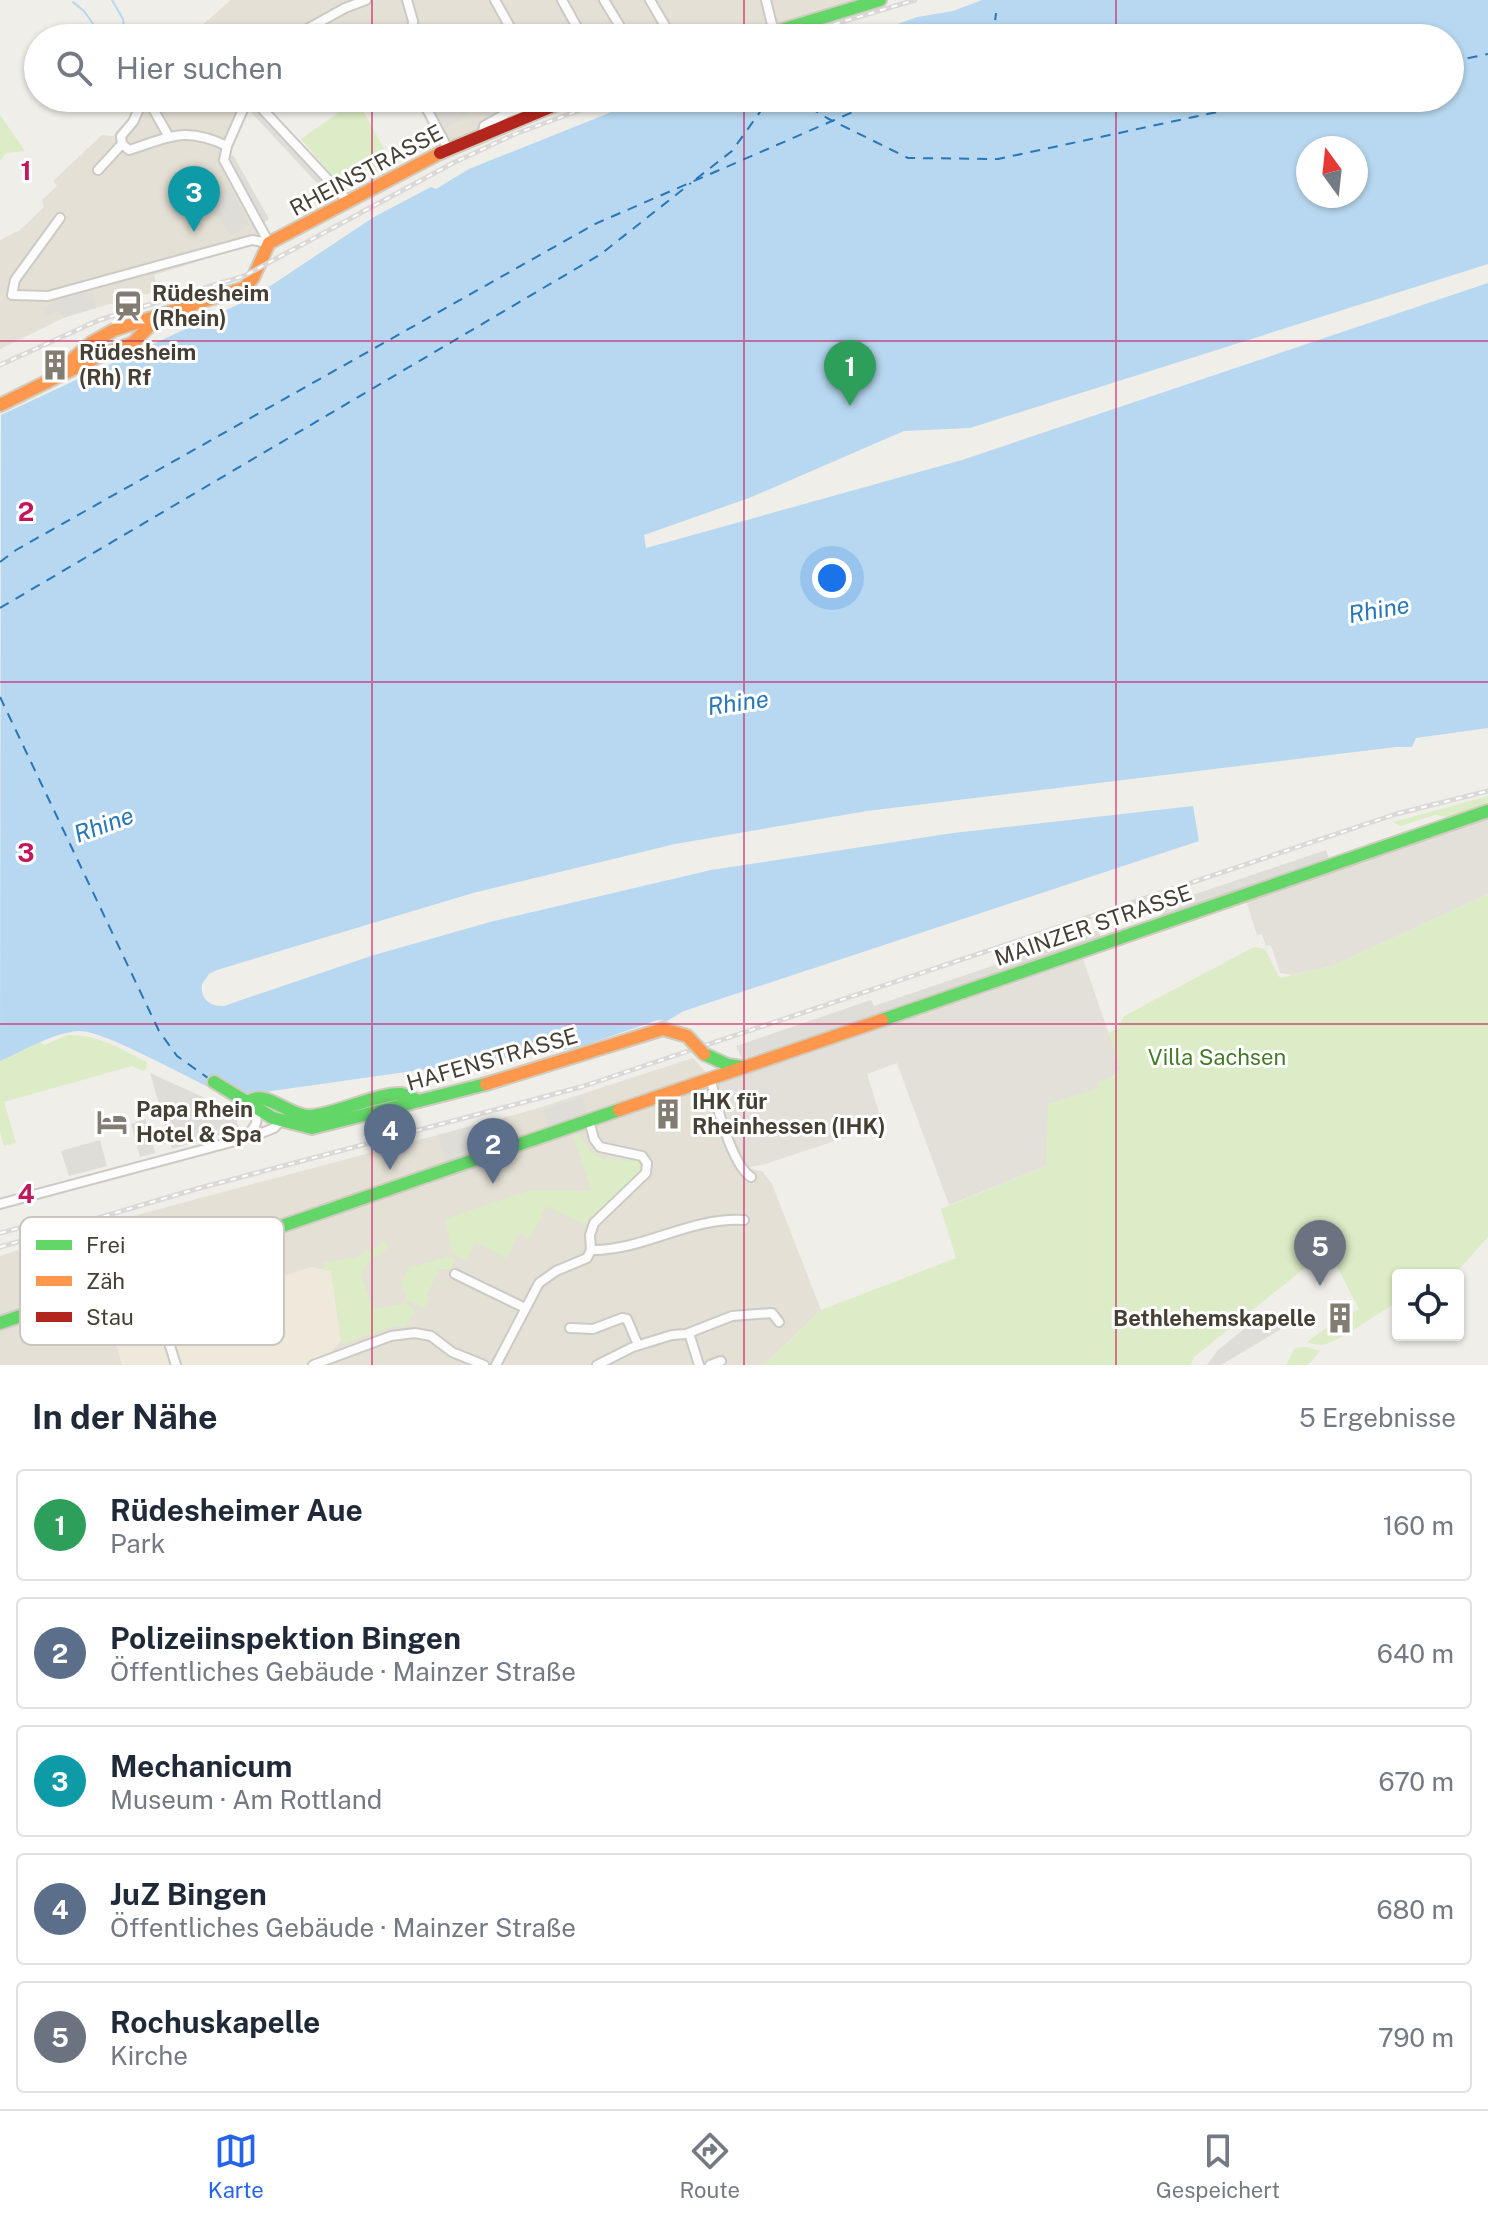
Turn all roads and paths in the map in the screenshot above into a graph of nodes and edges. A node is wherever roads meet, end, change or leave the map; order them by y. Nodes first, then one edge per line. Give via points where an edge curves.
1 (366, 0) edge
2 (407, 0) edge
3 (495, 0) edge
4 (562, 0) edge
5 (604, 0) edge
6 (650, 0) edge
7 (880, 0) edge
8 (767, 1) edge
9 (316, 24) edge
10 (413, 24) edge
11 (508, 24) edge
12 (575, 24) edge
13 (619, 24) edge
14 (664, 24) edge
15 (772, 24) edge
16 (803, 24) edge
17 (138, 112) edge
18 (154, 112) edge
19 (243, 112) edge
20 (263, 112) edge
21 (428, 112) edge
22 (536, 112) edge
23 (507, 113) edge
24 (483, 133) junction
25 (169, 137) junction
26 (122, 144) junction
27 (227, 146) junction
28 (448, 149) junction
29 (98, 170) dead end
30 (348, 201) junction
31 (60, 218) dead end
32 (269, 243) junction
33 (164, 313) junction
34 (47, 382) junction
35 (0, 405) edge
36 (1488, 811) edge
37 (704, 1054) junction
38 (744, 1067) junction
39 (711, 1079) junction
40 (214, 1082) dead end
41 (419, 1101) junction
42 (247, 1103) junction
43 (589, 1120) junction
44 (281, 1121) junction
45 (245, 1138) junction
46 (751, 1177) dead end
47 (0, 1204) edge
48 (744, 1220) dead end
49 (284, 1225) edge
50 (591, 1250) junction
51 (455, 1274) dead end
52 (525, 1308) junction
53 (20, 1316) edge
54 (779, 1322) dead end
55 (0, 1323) edge
56 (570, 1328) dead end
57 (689, 1333) junction
58 (170, 1345) edge
59 (638, 1345) junction
60 (721, 1361) dead end
61 (176, 1365) edge
62 (313, 1365) edge
63 (484, 1365) edge
64 (496, 1365) edge
65 (597, 1365) edge
66 (699, 1365) edge
67 (710, 1365) edge

1 - 9 street
2 - 10 street
3 - 11 street
4 - 12 street
5 - 13 street
6 - 14 street
7 - 16 main road
8 - 15 street
17 - 26 street via 121,136
18 - 25 street
19 - 27 street
20 - 30 street
21 - 28 street
22 - 24 main road, RHEINSTRASSE
23 - 24 street, RHEINSTRASSE via 484,126
24 - 28 main road, RHEINSTRASSE
25 - 26 street via 129,150
25 - 27 street via 198,134
26 - 29 street
27 - 32 street via 224,160
28 - 30 main road, RHEINSTRASSE
30 - 32 main road, RHEINSTRASSE
31 - 32 street via 15,280 12,295 48,296 252,240
32 - 33 main road via 248,285
33 - 34 main road via 133,343
33 - 34 main road via 99,338
34 - 35 main road
36 - 38 main road, MAINZER STRASSE
37 - 38 main road, HAFENSTRASSE
37 - 39 main road
37 - 41 main road, HAFENSTRASSE, bridge via 684,1034 663,1029
38 - 39 main road, MAINZER STRASSE
39 - 43 main road, MAINZER STRASSE
39 - 46 street via 735,1156
40 - 42 main road, HAFENSTRASSE
41 - 42 main road via 400,1094 309,1116 263,1097
41 - 44 main road, HAFENSTRASSE via 321,1127
42 - 44 main road, HAFENSTRASSE
42 - 45 street via 257,1120
43 - 49 main road, MAINZER STRASSE
43 - 50 street via 600,1147 639,1154 647,1168 594,1223
44 - 45 street
45 - 47 street
48 - 50 street via 681,1227
50 - 52 street via 587,1258 542,1279
51 - 52 street
52 - 64 street
53 - 55 main road, MAINZER STRASSE
54 - 57 street via 772,1313 758,1312
56 - 59 street via 593,1329 627,1319
57 - 59 street
57 - 66 street
58 - 61 street
59 - 65 street
60 - 67 street
62 - 63 street via 415,1333 431,1336

